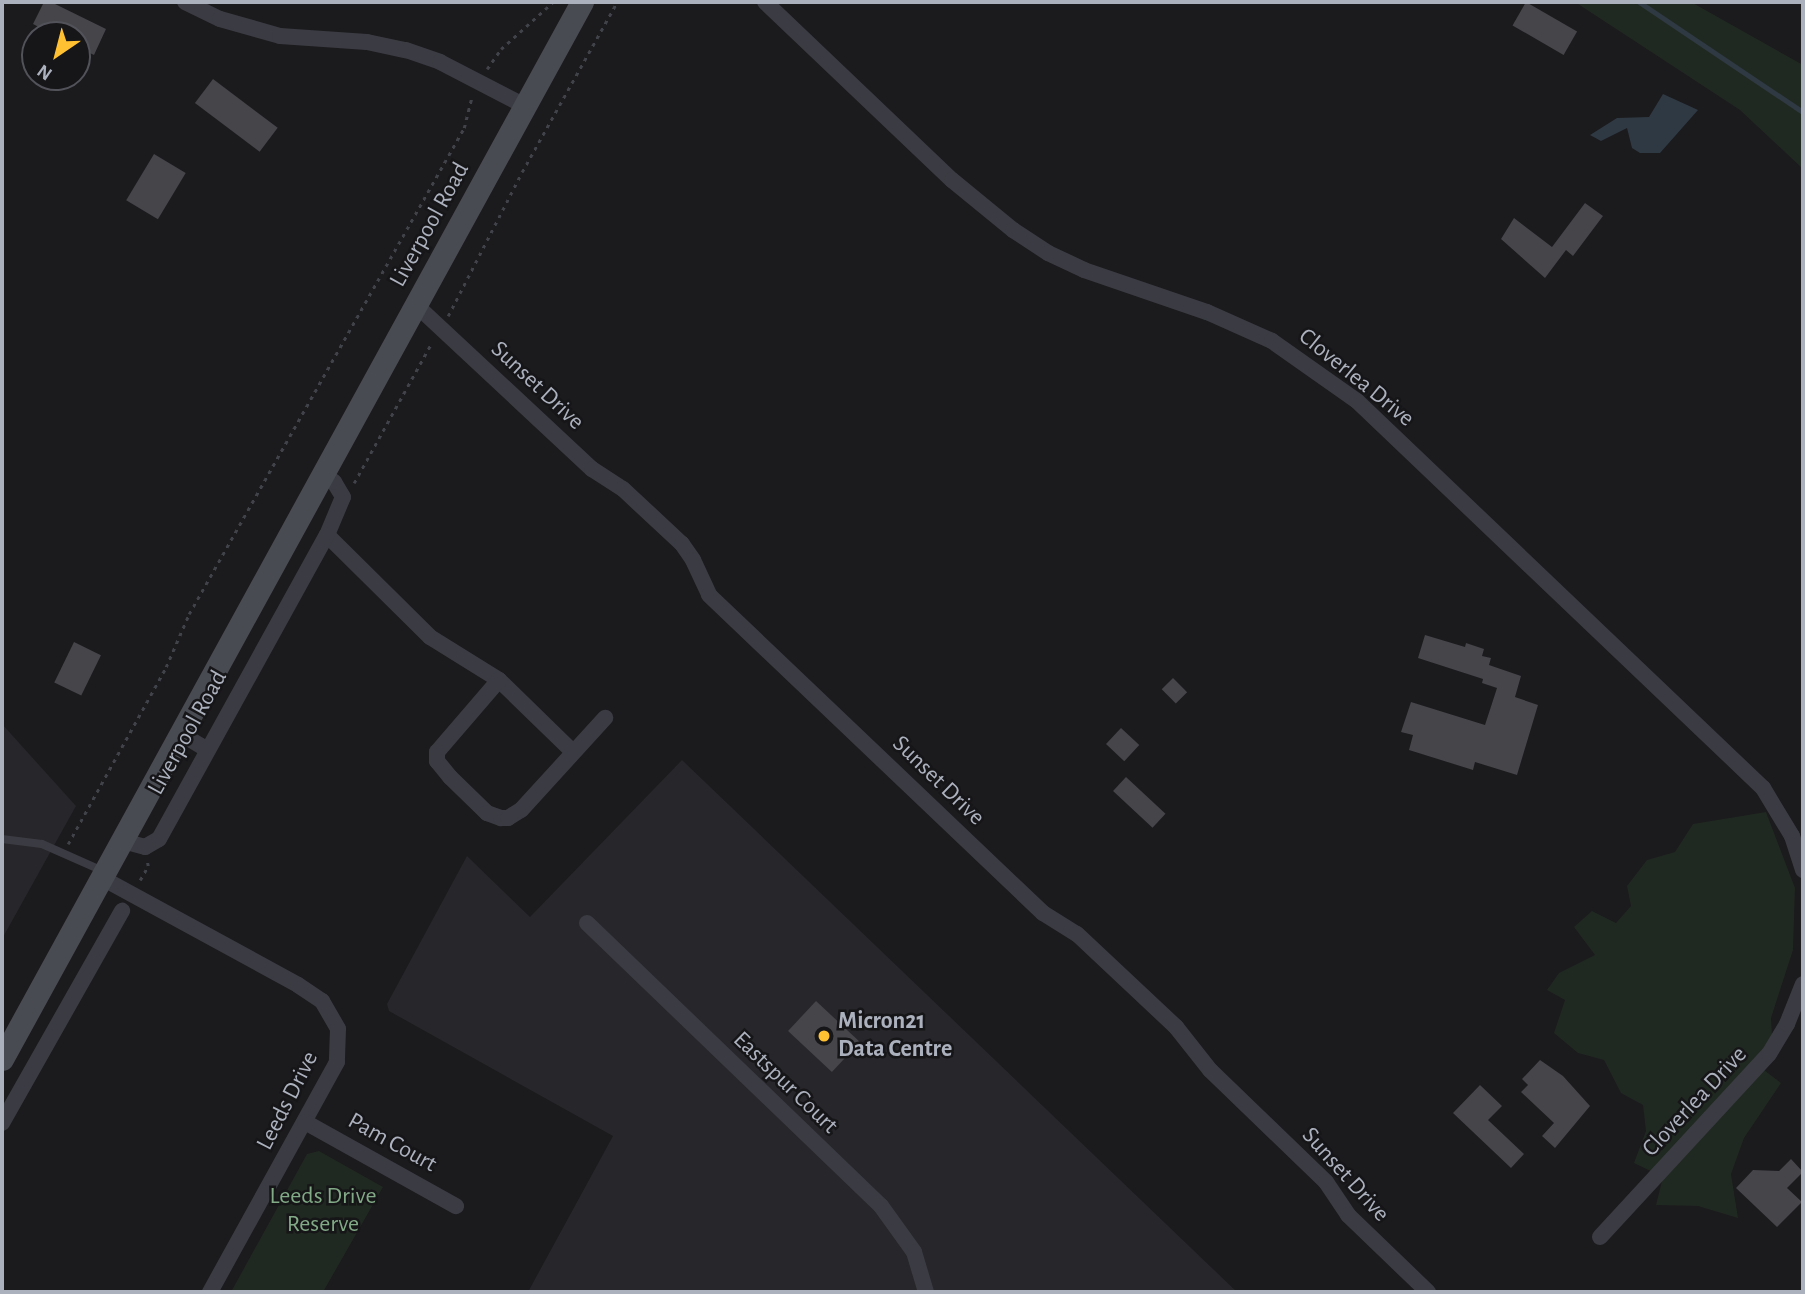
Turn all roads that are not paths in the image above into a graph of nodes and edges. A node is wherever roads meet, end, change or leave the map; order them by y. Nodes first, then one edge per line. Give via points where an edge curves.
1 (185, 2) edge
2 (582, 2) edge
3 (765, 2) edge
4 (525, 106) junction
5 (416, 305) junction
6 (323, 473) junction
7 (327, 535) junction
8 (499, 680) junction
9 (606, 718) dead end
10 (181, 734) junction
11 (208, 750) junction
12 (572, 751) junction
13 (2, 839) edge
14 (123, 841) junction
15 (1803, 870) edge
16 (104, 875) junction
17 (122, 911) dead end
18 (587, 923) dead end
19 (1803, 984) edge
20 (5, 1054) edge
21 (35, 1063) junction
22 (305, 1122) junction
23 (2, 1123) edge
24 (456, 1206) dead end
25 (1600, 1237) dead end
26 (210, 1292) edge
27 (926, 1292) edge
28 (1428, 1292) edge

1 - 4 street via 280,36 406,50 479,80
2 - 4 main road, Liverpool Road
3 - 15 street, Cloverlea Drive via 952,180 1013,230 1084,270 1207,312 1272,341 1357,401 1763,788 1792,836
4 - 5 main road, Liverpool Road
5 - 6 main road, Liverpool Road
5 - 28 street, Sunset Drive via 592,469 623,489 682,544 709,595 1023,894 1077,934 1176,1027 1210,1070 1326,1182 1348,1215
6 - 7 street, Liverpool Road via 343,497
6 - 10 main road, Liverpool Road
7 - 8 street via 430,637
7 - 11 street, Liverpool Road
8 - 12 street
8 - 12 street via 437,752 437,761 463,791 487,813 508,818 521,810
9 - 12 street
10 - 11 street
10 - 14 main road, Liverpool Road
11 - 14 street, Liverpool Road via 159,839 145,847
13 - 16 lane via 21,839 64,852
14 - 16 main road, Liverpool Road
16 - 20 main road, Liverpool Road
16 - 22 street, Leeds Drive via 322,1001 338,1029 340,1047 337,1062
17 - 21 street
18 - 27 street, Eastspur Court via 881,1206 914,1252
19 - 25 street, Cloverlea Drive via 1769,1054
20 - 21 street
21 - 23 street
22 - 24 street, Pam Court
22 - 26 street, Leeds Drive

